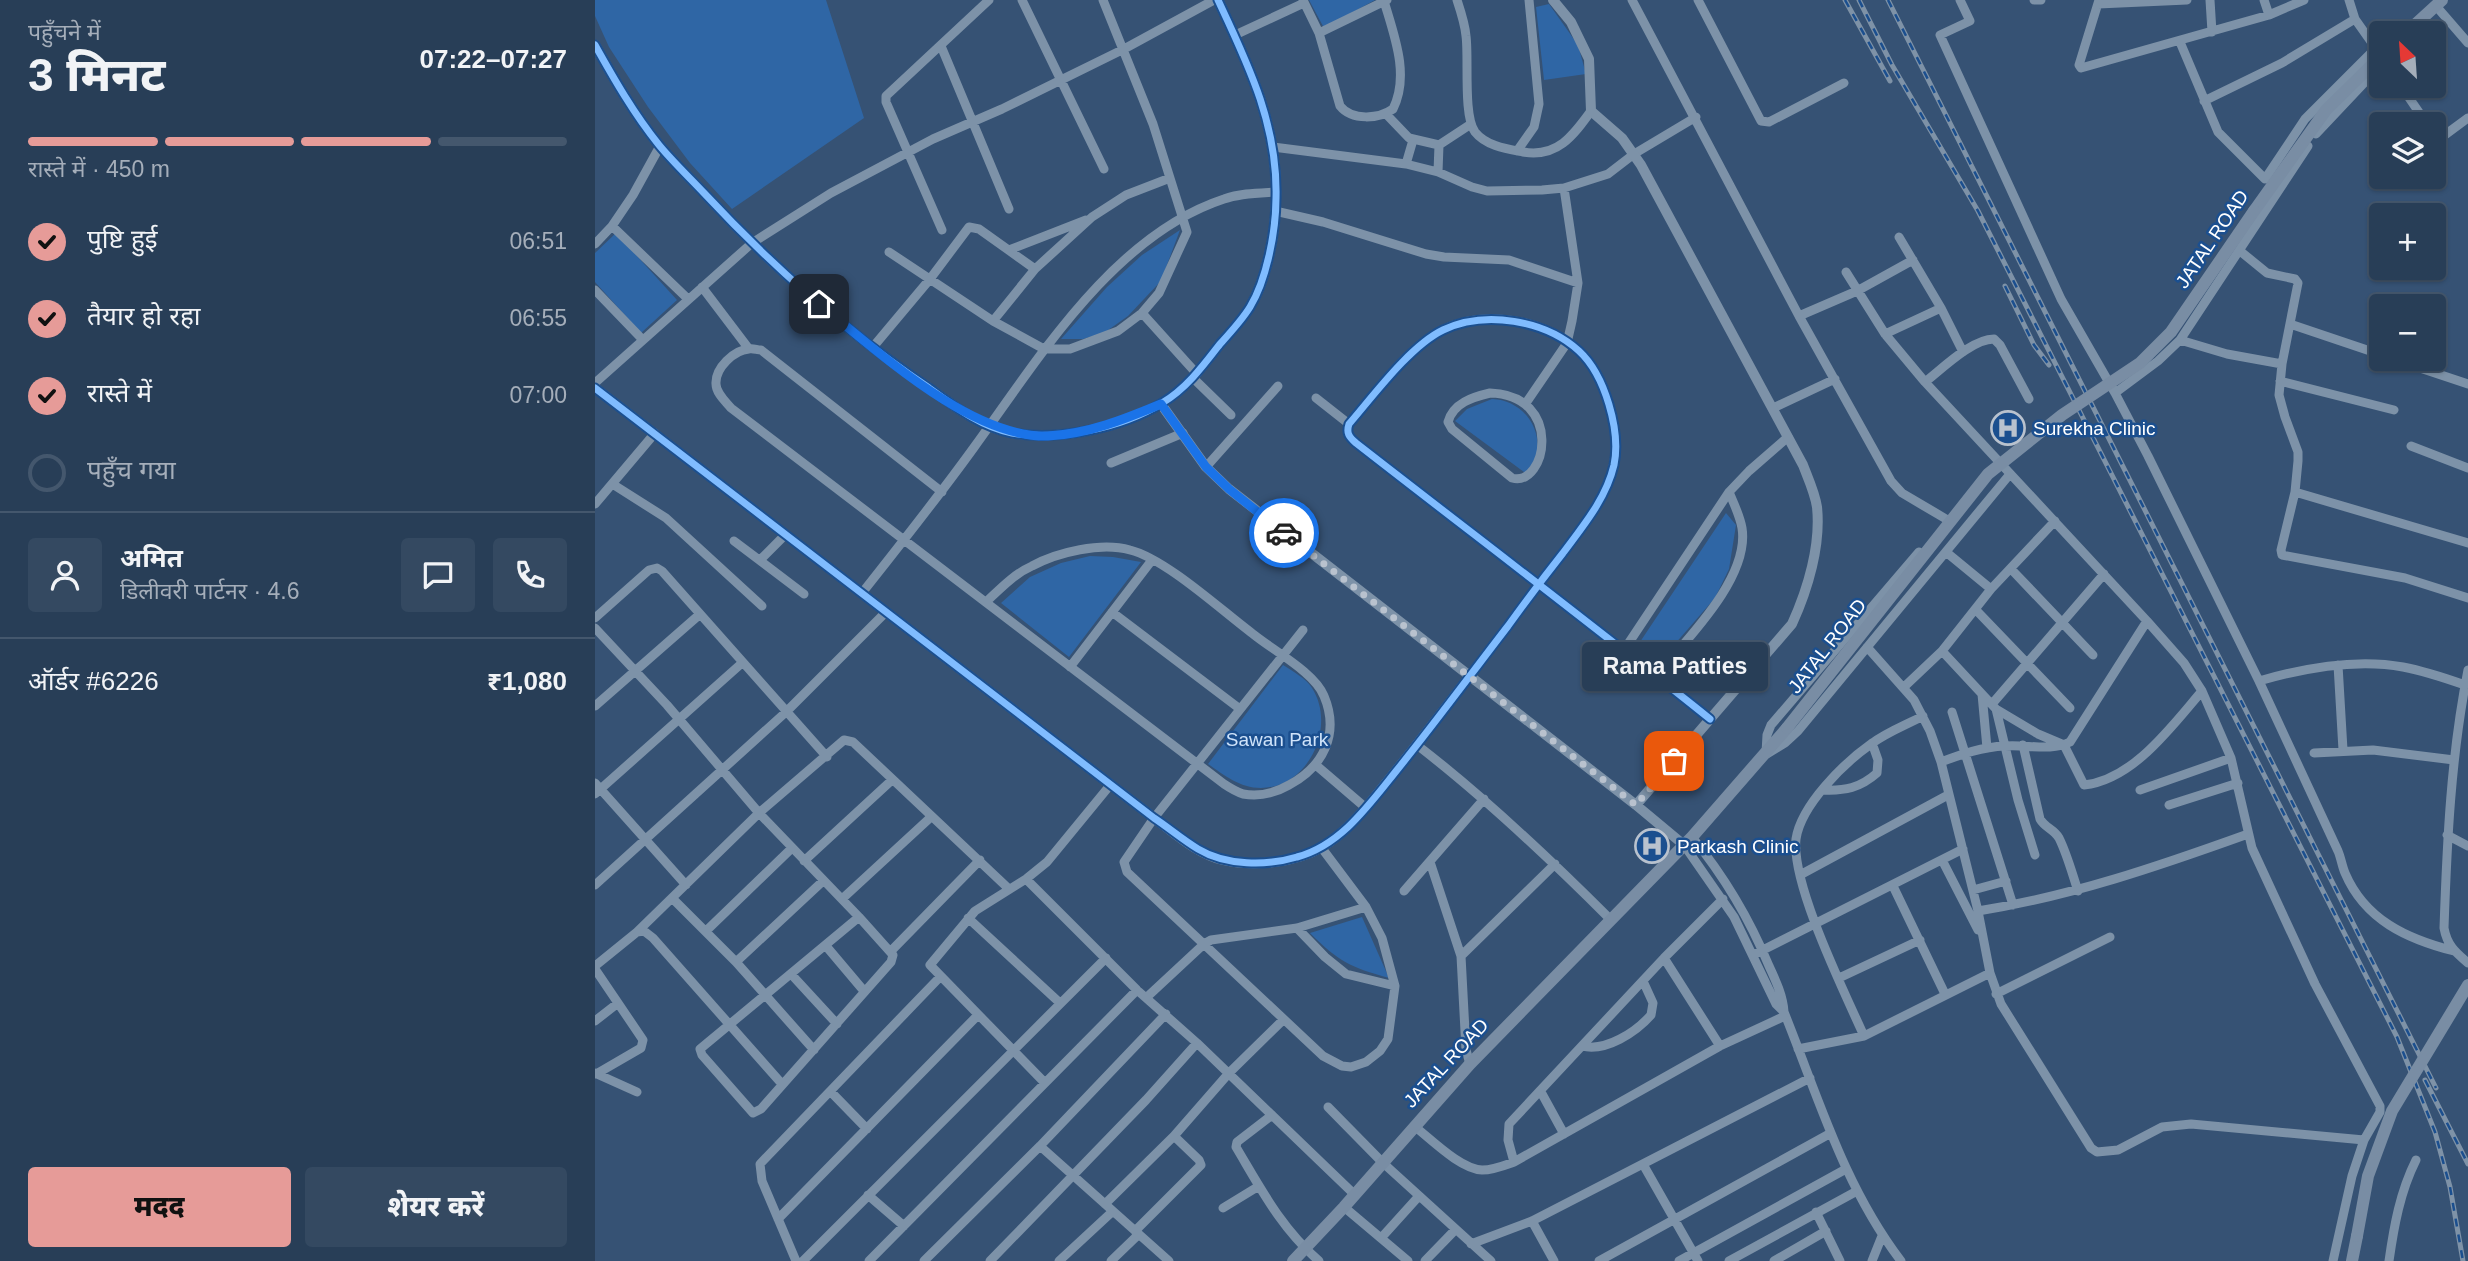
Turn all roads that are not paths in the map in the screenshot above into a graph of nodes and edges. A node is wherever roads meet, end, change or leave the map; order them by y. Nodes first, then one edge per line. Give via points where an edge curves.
1 (989, 0) edge
2 (1022, 0) edge
3 (1103, 0) edge
4 (1216, 0) edge
5 (1457, 0) edge
6 (1529, 0) edge
7 (1553, 0) edge
8 (1632, 0) edge
9 (1698, 0) edge
10 (1960, 0) edge
11 (2034, 0) edge
12 (2041, 0) edge
13 (2187, 0) edge
14 (2210, 0) edge
15 (2265, 0) edge
16 (2304, 0) edge
17 (2349, 0) edge
18 (1385, 1) edge
19 (1304, 2) edge
20 (2099, 2) edge
21 (2439, 3) edge
22 (2269, 15) junction
23 (2355, 19) junction
24 (2419, 21) edge
25 (2212, 32) junction
26 (1319, 33) junction
27 (1235, 35) junction
28 (2369, 39) edge
29 (2180, 41) junction
30 (2468, 43) edge
31 (595, 45) edge
32 (941, 46) junction
33 (1124, 49) junction
34 (2369, 64) edge
35 (2369, 65) edge
36 (2369, 78) edge
37 (1061, 80) junction
38 (1844, 83) dead end
39 (2204, 101) junction
40 (1591, 111) junction
41 (1386, 114) junction
42 (1696, 117) junction
43 (2468, 118) edge
44 (971, 122) junction
45 (1471, 124) junction
46 (2446, 132) edge
47 (1413, 140) junction
48 (1439, 145) junction
49 (660, 146) junction
50 (1273, 147) junction
51 (1517, 151) junction
52 (908, 152) junction
53 (1635, 154) junction
54 (1406, 164) junction
55 (1104, 169) dead end
56 (1438, 172) junction
57 (1170, 178) junction
58 (1564, 188) junction
59 (1276, 192) junction
60 (1009, 209) dead end
61 (1275, 211) junction
62 (1092, 217) junction
63 (1182, 219) junction
64 (612, 226) junction
65 (942, 230) dead end
66 (1899, 237) dead end
67 (752, 243) junction
68 (595, 244) edge
69 (1009, 250) junction
70 (2240, 251) junction
71 (889, 252) dead end
72 (1913, 260) junction
73 (1035, 269) junction
74 (1846, 272) dead end
75 (930, 279) junction
76 (1578, 283) junction
77 (702, 286) junction
78 (595, 290) edge
79 (1857, 290) junction
80 (687, 298) junction
81 (1941, 308) junction
82 (1142, 313) junction
83 (1799, 316) junction
84 (993, 321) junction
85 (2290, 324) junction
86 (1885, 334) junction
87 (642, 339) junction
88 (2180, 340) junction
89 (1567, 342) junction
90 (873, 347) junction
91 (749, 349) junction
92 (1044, 349) junction
93 (2369, 351) edge
94 (1963, 352) junction
95 (2282, 364) junction
96 (2429, 371) edge
97 (1195, 376) junction
98 (1835, 379) junction
99 (2280, 381) junction
100 (1925, 382) junction
101 (2468, 384) edge
102 (595, 385) edge
103 (1278, 386) dead end
104 (2115, 393) junction
105 (1316, 398) dead end
106 (2029, 400) dead end
107 (1526, 403) junction
108 (1161, 404) junction
109 (1773, 408) junction
110 (2394, 410) dead end
111 (1231, 415) dead end
112 (1349, 424) junction
113 (990, 426) junction
114 (655, 433) junction
115 (1183, 433) junction
116 (1788, 437) junction
117 (2411, 446) dead end
118 (1996, 458) junction
119 (1111, 463) dead end
120 (1206, 467) junction
121 (2468, 468) edge
122 (2010, 474) junction
123 (595, 486) edge
124 (610, 489) junction
125 (942, 492) junction
126 (1729, 492) junction
127 (2295, 492) junction
128 (595, 504) edge
129 (1946, 520) junction
130 (2055, 522) junction
131 (785, 535) junction
132 (734, 541) dead end
133 (903, 541) junction
134 (2468, 544) edge
135 (1946, 552) junction
136 (761, 560) junction
137 (1152, 560) junction
138 (2011, 569) junction
139 (2104, 574) junction
140 (1538, 585) junction
141 (1990, 589) junction
142 (862, 593) junction
143 (804, 594) dead end
144 (2468, 598) edge
145 (986, 602) junction
146 (762, 607) dead end
147 (1976, 610) junction
148 (886, 612) junction
149 (1112, 612) junction
150 (699, 615) junction
151 (595, 618) edge
152 (2147, 621) junction
153 (2063, 623) junction
154 (595, 628) edge
155 (1303, 630) dead end
156 (1867, 647) junction
157 (1624, 650) junction
158 (1942, 651) junction
159 (2093, 655) dead end
160 (1281, 656) junction
161 (742, 663) junction
162 (2027, 664) junction
163 (2338, 666) junction
164 (1070, 667) junction
165 (2468, 670) edge
166 (635, 671) junction
167 (1656, 676) junction
168 (1469, 677) junction
169 (2259, 681) junction
170 (2465, 685) junction
171 (1904, 687) junction
172 (2201, 691) junction
173 (1982, 694) junction
174 (595, 706) edge
175 (1994, 707) junction
176 (2070, 708) dead end
177 (1240, 709) junction
178 (786, 712) junction
179 (1952, 712) dead end
180 (1923, 716) junction
181 (1710, 719) junction
182 (680, 720) junction
183 (1872, 743) junction
184 (1417, 745) junction
185 (2023, 745) junction
186 (2064, 745) junction
187 (2004, 746) junction
188 (1987, 748) junction
189 (2343, 750) junction
190 (1965, 753) junction
191 (2314, 753) dead end
192 (1766, 754) junction
193 (827, 757) junction
194 (2231, 758) junction
195 (2454, 760) junction
196 (1941, 762) junction
197 (1198, 764) junction
198 (1317, 766) junction
199 (723, 770) junction
200 (892, 780) junction
201 (2238, 783) junction
202 (1111, 784) junction
203 (597, 788) edge
204 (1823, 790) junction
205 (2140, 790) dead end
206 (1948, 795) junction
207 (1484, 799) junction
208 (1636, 805) junction
209 (2169, 806) dead end
210 (1366, 808) junction
211 (759, 813) junction
212 (931, 817) junction
213 (1154, 818) junction
214 (2248, 834) junction
215 (2447, 835) junction
216 (646, 838) junction
217 (1688, 841) junction
218 (2468, 846) edge
219 (1321, 847) junction
220 (792, 848) junction
221 (1963, 849) junction
222 (2035, 855) dead end
223 (980, 860) junction
224 (1942, 860) junction
225 (804, 861) junction
226 (1430, 862) junction
227 (1555, 864) junction
228 (1800, 875) junction
229 (1027, 879) junction
230 (823, 881) junction
231 (2006, 881) junction
232 (595, 885) edge
233 (686, 885) junction
234 (1892, 886) junction
235 (1009, 889) junction
236 (1973, 890) junction
237 (1404, 891) dead end
238 (2078, 891) junction
239 (673, 899) junction
240 (842, 899) junction
241 (1723, 899) junction
242 (2013, 905) junction
243 (1366, 907) junction
244 (1978, 911) junction
245 (859, 917) junction
246 (968, 918) junction
247 (1610, 919) junction
248 (1817, 924) junction
249 (1297, 928) junction
250 (706, 931) junction
251 (638, 932) junction
252 (2110, 937) dead end
253 (1920, 940) junction
254 (1984, 942) junction
255 (1204, 944) junction
256 (826, 946) junction
257 (1763, 950) junction
258 (891, 951) junction
259 (2453, 951) junction
260 (1752, 955) junction
261 (1461, 956) junction
262 (1106, 958) junction
263 (1664, 958) junction
264 (736, 961) junction
265 (2468, 962) edge
266 (595, 967) edge
267 (1990, 973) junction
268 (791, 974) junction
269 (940, 976) junction
270 (1839, 978) junction
271 (1643, 981) junction
272 (2468, 985) edge
273 (1395, 986) junction
274 (1137, 990) junction
275 (864, 991) junction
276 (1945, 994) junction
277 (1996, 994) junction
278 (766, 995) junction
279 (1147, 997) junction
280 (618, 1003) junction
281 (1060, 1003) junction
282 (978, 1014) junction
283 (1166, 1014) junction
284 (1784, 1014) junction
285 (1283, 1020) junction
286 (595, 1021) edge
287 (837, 1024) junction
288 (730, 1026) junction
289 (1864, 1036) junction
290 (1197, 1042) junction
291 (1583, 1046) junction
292 (1720, 1046) junction
293 (814, 1049) junction
294 (1013, 1049) junction
295 (1798, 1049) junction
296 (1470, 1064) junction
297 (596, 1073) edge
298 (1229, 1073) junction
299 (1810, 1078) junction
300 (1045, 1083) junction
301 (782, 1084) junction
302 (637, 1092) dead end
303 (831, 1092) junction
304 (1541, 1092) junction
305 (1328, 1108) dead end
306 (1272, 1115) junction
307 (1413, 1126) junction
308 (867, 1129) junction
309 (1831, 1133) junction
310 (1564, 1134) junction
311 (1174, 1136) junction
312 (2364, 1140) junction
313 (1040, 1146) junction
314 (2416, 1160) dead end
315 (1382, 1162) junction
316 (1514, 1162) junction
317 (1644, 1166) junction
318 (1846, 1169) junction
319 (1074, 1175) junction
320 (1259, 1186) junction
321 (1857, 1191) junction
322 (868, 1195) junction
323 (1355, 1195) junction
324 (1419, 1196) junction
325 (1344, 1207) junction
326 (1109, 1208) junction
327 (1223, 1208) dead end
328 (1816, 1212) junction
329 (778, 1219) junction
330 (1673, 1219) junction
331 (1532, 1221) junction
332 (904, 1226) junction
333 (1455, 1230) junction
334 (1825, 1231) junction
335 (1137, 1232) junction
336 (1882, 1236) junction
337 (1382, 1237) junction
338 (1471, 1244) junction
339 (1304, 1248) junction
340 (1695, 1257) edge
341 (1484, 1259) edge
342 (1835, 1259) edge
343 (796, 1261) edge
344 (803, 1261) edge
345 (869, 1261) edge
346 (925, 1261) edge
347 (990, 1261) edge
348 (1059, 1261) edge
349 (1111, 1261) edge
350 (1169, 1261) edge
351 (1293, 1261) edge
352 (1319, 1261) edge
353 (1408, 1261) edge
354 (1425, 1261) edge
355 (1554, 1261) edge
356 (1599, 1261) edge
357 (1679, 1261) edge
358 (1729, 1261) edge
359 (1774, 1261) edge
360 (1872, 1261) edge
361 (1901, 1261) edge
362 (2333, 1261) edge
363 (2352, 1261) edge
364 (2389, 1261) edge

1 - 32 street
2 - 37 street
3 - 33 street
4 - 27 street
4 - 33 street
5 - 45 street via 1467,38
6 - 51 street via 1539,104 1534,127
7 - 40 street via 1571,22 1589,59
8 - 42 street
9 - 38 street via 1761,121 1769,122
10 - 104 street via 1970,21 1940,35 2061,299
11 - 12 street
13 - 20 street
14 - 25 street
15 - 22 street
16 - 22 street
17 - 23 street
18 - 26 street
18 - 41 street via 1398,51 1401,87
19 - 26 street
19 - 27 street
20 - 29 street via 2081,68
21 - 24 main road
21 - 30 street
22 - 25 street
23 - 28 street
23 - 39 street via 2282,64
25 - 29 street
26 - 41 street via 1345,112
27 - 50 street via 1260,95
29 - 39 street
31 - 49 street
32 - 44 street
32 - 52 street via 886,96
33 - 37 street
33 - 57 street
34 - 39 street via 2305,119 2265,179 2224,139
35 - 192 main road, JATAL ROAD, bridge via 2326,110 2171,331 2140,363 2061,415 1988,474
36 - 70 street via 2316,134
37 - 44 street
37 - 55 street
40 - 51 street via 1554,150
40 - 53 street
41 - 47 street
42 - 53 street
42 - 83 street
43 - 46 street
44 - 52 street
44 - 60 street
45 - 48 street
45 - 51 street via 1484,141
47 - 48 street
47 - 54 street
48 - 56 street
49 - 64 street
49 - 67 street
50 - 54 street
50 - 59 street
52 - 65 street
52 - 67 street
53 - 58 street via 1608,174
53 - 109 street
54 - 56 street
56 - 58 street via 1487,191
57 - 62 street via 1135,190
57 - 63 street
58 - 76 street
59 - 61 street
59 - 63 street via 1224,199
61 - 76 street via 1426,254 1509,260
61 - 97 street via 1266,266 1251,307
62 - 69 street
62 - 73 street
63 - 82 street via 1187,232 1175,261 1159,293
63 - 92 street via 1113,271
64 - 68 street
64 - 80 street
66 - 72 street
67 - 77 street
67 - 90 street via 801,290
69 - 73 street
69 - 75 street via 969,227
70 - 85 street via 2267,273 2296,281
70 - 88 street
71 - 75 street
72 - 79 street
72 - 81 street
73 - 84 street
74 - 79 street
75 - 84 street
75 - 90 street
76 - 89 street
77 - 80 street
77 - 91 street
78 - 87 street
79 - 83 street
79 - 86 street
80 - 87 street
81 - 86 street
81 - 94 street
82 - 92 street via 1118,331 1091,342 1070,349
82 - 97 street
83 - 98 street
84 - 92 street
85 - 93 street
85 - 95 street
86 - 100 street
87 - 102 street
88 - 95 street
88 - 104 street
89 - 107 street
89 - 112 street via 1520,322 1464,322 1424,342
89 - 140 street via 1588,360 1608,400 1616,441 1614,463 1596,506
90 - 113 street
91 - 125 street via 772,357
91 - 133 street via 725,362 718,372 720,396
92 - 113 street
94 - 100 street
94 - 106 street via 1985,340 1998,341
95 - 99 street
96 - 101 street
97 - 108 street
97 - 111 street
98 - 109 street
98 - 129 street via 1896,488
99 - 110 street
99 - 127 street via 2279,395 2298,452
100 - 118 street
102 - 114 street
103 - 120 street
104 - 169 street
105 - 112 street
107 - 107 street via 1505,393 1490,393 1461,404 1448,422 1518,479 1532,472 1538,461 1542,432 1535,412
108 - 113 street via 1077,433 1046,436
108 - 115 street
109 - 116 street
112 - 140 street via 1349,437 1356,443
113 - 125 street
114 - 124 street
114 - 131 street
115 - 119 street
115 - 120 street
116 - 126 street
116 - 181 street via 1817,505 1806,588 1792,624
117 - 121 street
118 - 122 street
118 - 129 street
120 - 168 street
122 - 130 street
122 - 135 street
123 - 124 street
124 - 128 street
124 - 146 street via 666,518
125 - 133 street
126 - 157 street
126 - 167 street via 1742,528 1735,573 1719,600
127 - 134 street
127 - 144 street via 2281,550 2284,556 2405,578
129 - 192 street via 1771,725
130 - 138 street
130 - 139 street
131 - 136 street
131 - 142 street
132 - 136 street
133 - 142 street
133 - 145 street
135 - 141 street
135 - 156 street
136 - 143 street
137 - 145 street via 1131,550 1103,548 1065,555 1032,565
137 - 149 street
137 - 160 street
138 - 141 street
138 - 153 street
139 - 152 street
139 - 153 street
140 - 157 street
140 - 168 street
141 - 147 street
142 - 148 street
145 - 164 street
147 - 158 street
147 - 162 street
148 - 178 street
148 - 202 street
149 - 164 street
149 - 177 street
150 - 151 street via 657,568
150 - 161 street
150 - 166 street
152 - 172 street via 2184,663
152 - 186 street via 2074,738
153 - 159 street
153 - 162 street
154 - 166 street
155 - 160 street
156 - 171 street
156 - 192 street via 1798,731
157 - 167 street
158 - 171 street
158 - 173 street
160 - 177 street
160 - 198 street via 1312,677 1326,699 1330,734
161 - 178 street
161 - 182 street
162 - 175 street
162 - 176 street
163 - 169 street
163 - 170 street via 2401,666
163 - 189 street
164 - 197 street
165 - 170 street
166 - 174 street
166 - 182 street
167 - 181 street
168 - 184 street
168 - 208 street
169 - 259 street via 2345,872 2364,903 2409,937
170 - 195 street
171 - 180 street
172 - 186 street via 2141,760 2088,785 2082,783
172 - 194 street
173 - 175 street
173 - 188 street
175 - 186 street
175 - 187 street
177 - 197 street
178 - 193 street
178 - 199 street
179 - 190 street
180 - 183 street
180 - 196 street
181 - 208 street
182 - 199 street
182 - 203 street
183 - 204 street
183 - 204 street via 1877,773 1850,790
184 - 207 street
184 - 210 street
185 - 186 street
185 - 187 street
185 - 238 street via 2040,818 2059,838
187 - 188 street
187 - 222 street
188 - 190 street
189 - 191 street
189 - 195 street
190 - 196 street
190 - 231 street
192 - 217 main road, JATAL ROAD
193 - 200 street via 848,740
193 - 211 street
194 - 201 street
194 - 205 street
195 - 215 street
196 - 206 street
197 - 198 street via 1241,794 1259,795 1280,790
197 - 213 street
198 - 210 street
199 - 211 street
199 - 216 street
200 - 212 street
200 - 225 street
201 - 209 street
201 - 214 street
202 - 213 street
202 - 229 street via 1047,862
203 - 216 street
204 - 228 street via 1799,826 1796,855
206 - 221 street
206 - 228 street
207 - 226 street
207 - 227 street
208 - 217 street
210 - 219 street
211 - 220 street
211 - 233 street
212 - 223 street
212 - 240 street
213 - 219 street via 1223,860 1272,862
213 - 255 street via 1125,858 1124,868
214 - 238 street
214 - 312 street via 2315,984 2381,1106
215 - 218 street
215 - 259 street via 2444,928
216 - 232 street
216 - 233 street
217 - 241 street
217 - 247 main road, JATAL ROAD
217 - 257 street via 1726,883
219 - 243 street
220 - 225 street
220 - 250 street
221 - 224 street
221 - 236 street
223 - 235 street
223 - 258 street
224 - 234 street
224 - 254 street
225 - 230 street
226 - 237 street
226 - 261 street
227 - 247 street
227 - 261 street
228 - 248 street
229 - 235 street
229 - 262 street
230 - 240 street
230 - 264 street
231 - 236 street
231 - 242 street
233 - 239 street
234 - 248 street
234 - 253 street
235 - 246 street
236 - 244 street
238 - 242 street
239 - 250 street
239 - 251 street
240 - 245 street
241 - 260 street
241 - 263 street
242 - 244 street
243 - 249 street
243 - 273 street via 1382,938
244 - 254 street
245 - 256 street
245 - 258 street
246 - 269 street via 931,962
246 - 281 street
247 - 296 main road, JATAL ROAD
248 - 257 street
248 - 270 street
249 - 255 street
249 - 273 street via 1346,974
250 - 264 street
251 - 266 street
251 - 288 street via 653,938
252 - 277 street
253 - 270 street
253 - 276 street
254 - 267 street
255 - 279 street
255 - 285 street
256 - 268 street
256 - 275 street
257 - 260 street
257 - 284 street
258 - 275 street via 891,962
259 - 265 street
260 - 284 street
261 - 296 street
262 - 274 street
262 - 281 street
263 - 271 street
263 - 292 street
264 - 278 street
266 - 280 street
267 - 276 street
267 - 277 street
268 - 278 street
268 - 287 street
269 - 282 street
269 - 303 street
270 - 289 street
271 - 291 street
271 - 291 street via 1653,1003 1651,1015 1609,1044
272 - 363 main road, bridge via 2392,1111 2368,1176
273 - 285 street via 1388,1039 1380,1051 1351,1068 1323,1056
274 - 279 street
274 - 300 street
275 - 287 street
276 - 289 street
277 - 312 street via 2097,1152 2118,1150 2162,1127 2191,1124
278 - 288 street
278 - 293 street
279 - 283 street
280 - 286 street
280 - 297 street via 643,1044
281 - 294 street
282 - 294 street
282 - 308 street
283 - 290 street
283 - 313 street
284 - 292 street
284 - 295 street
285 - 298 street
287 - 293 street
288 - 301 street
288 - 301 street via 700,1052 749,1110 761,1109
289 - 295 street
290 - 298 street
290 - 319 street
291 - 304 street
292 - 310 street
293 - 301 street
294 - 300 street
294 - 322 street
295 - 299 street
296 - 307 main road, JATAL ROAD
297 - 302 street
298 - 306 street
298 - 311 street
299 - 309 street
299 - 317 street
300 - 332 street
303 - 308 street
303 - 329 street via 760,1164
304 - 310 street
304 - 316 street via 1510,1124 1508,1140
305 - 315 street
306 - 320 street via 1236,1144
306 - 323 street
307 - 315 main road, JATAL ROAD
307 - 316 street via 1472,1169 1494,1169
308 - 329 street
309 - 318 street
309 - 330 street
310 - 316 street
311 - 326 street
311 - 335 street via 1201,1165
312 - 362 street
313 - 319 street
313 - 346 street
314 - 364 street via 2400,1201
315 - 323 main road, JATAL ROAD
315 - 324 street
317 - 330 street
317 - 331 street
318 - 321 street
318 - 340 street
319 - 326 street
319 - 347 street
320 - 327 street
320 - 339 street
321 - 328 street
321 - 336 street
322 - 332 street
322 - 344 street
323 - 325 main road, JATAL ROAD
324 - 333 street
324 - 337 street
325 - 337 street
325 - 339 main road, JATAL ROAD
326 - 335 street
326 - 348 street
328 - 334 street
328 - 358 street
329 - 343 street
330 - 340 street
330 - 356 street
331 - 338 street
331 - 355 street
332 - 345 street
333 - 338 street
333 - 354 street
334 - 342 street
334 - 359 street
335 - 349 street
335 - 350 street
336 - 360 street
336 - 361 street
337 - 353 street
338 - 341 street
339 - 351 main road, JATAL ROAD
339 - 352 street
340 - 357 street

